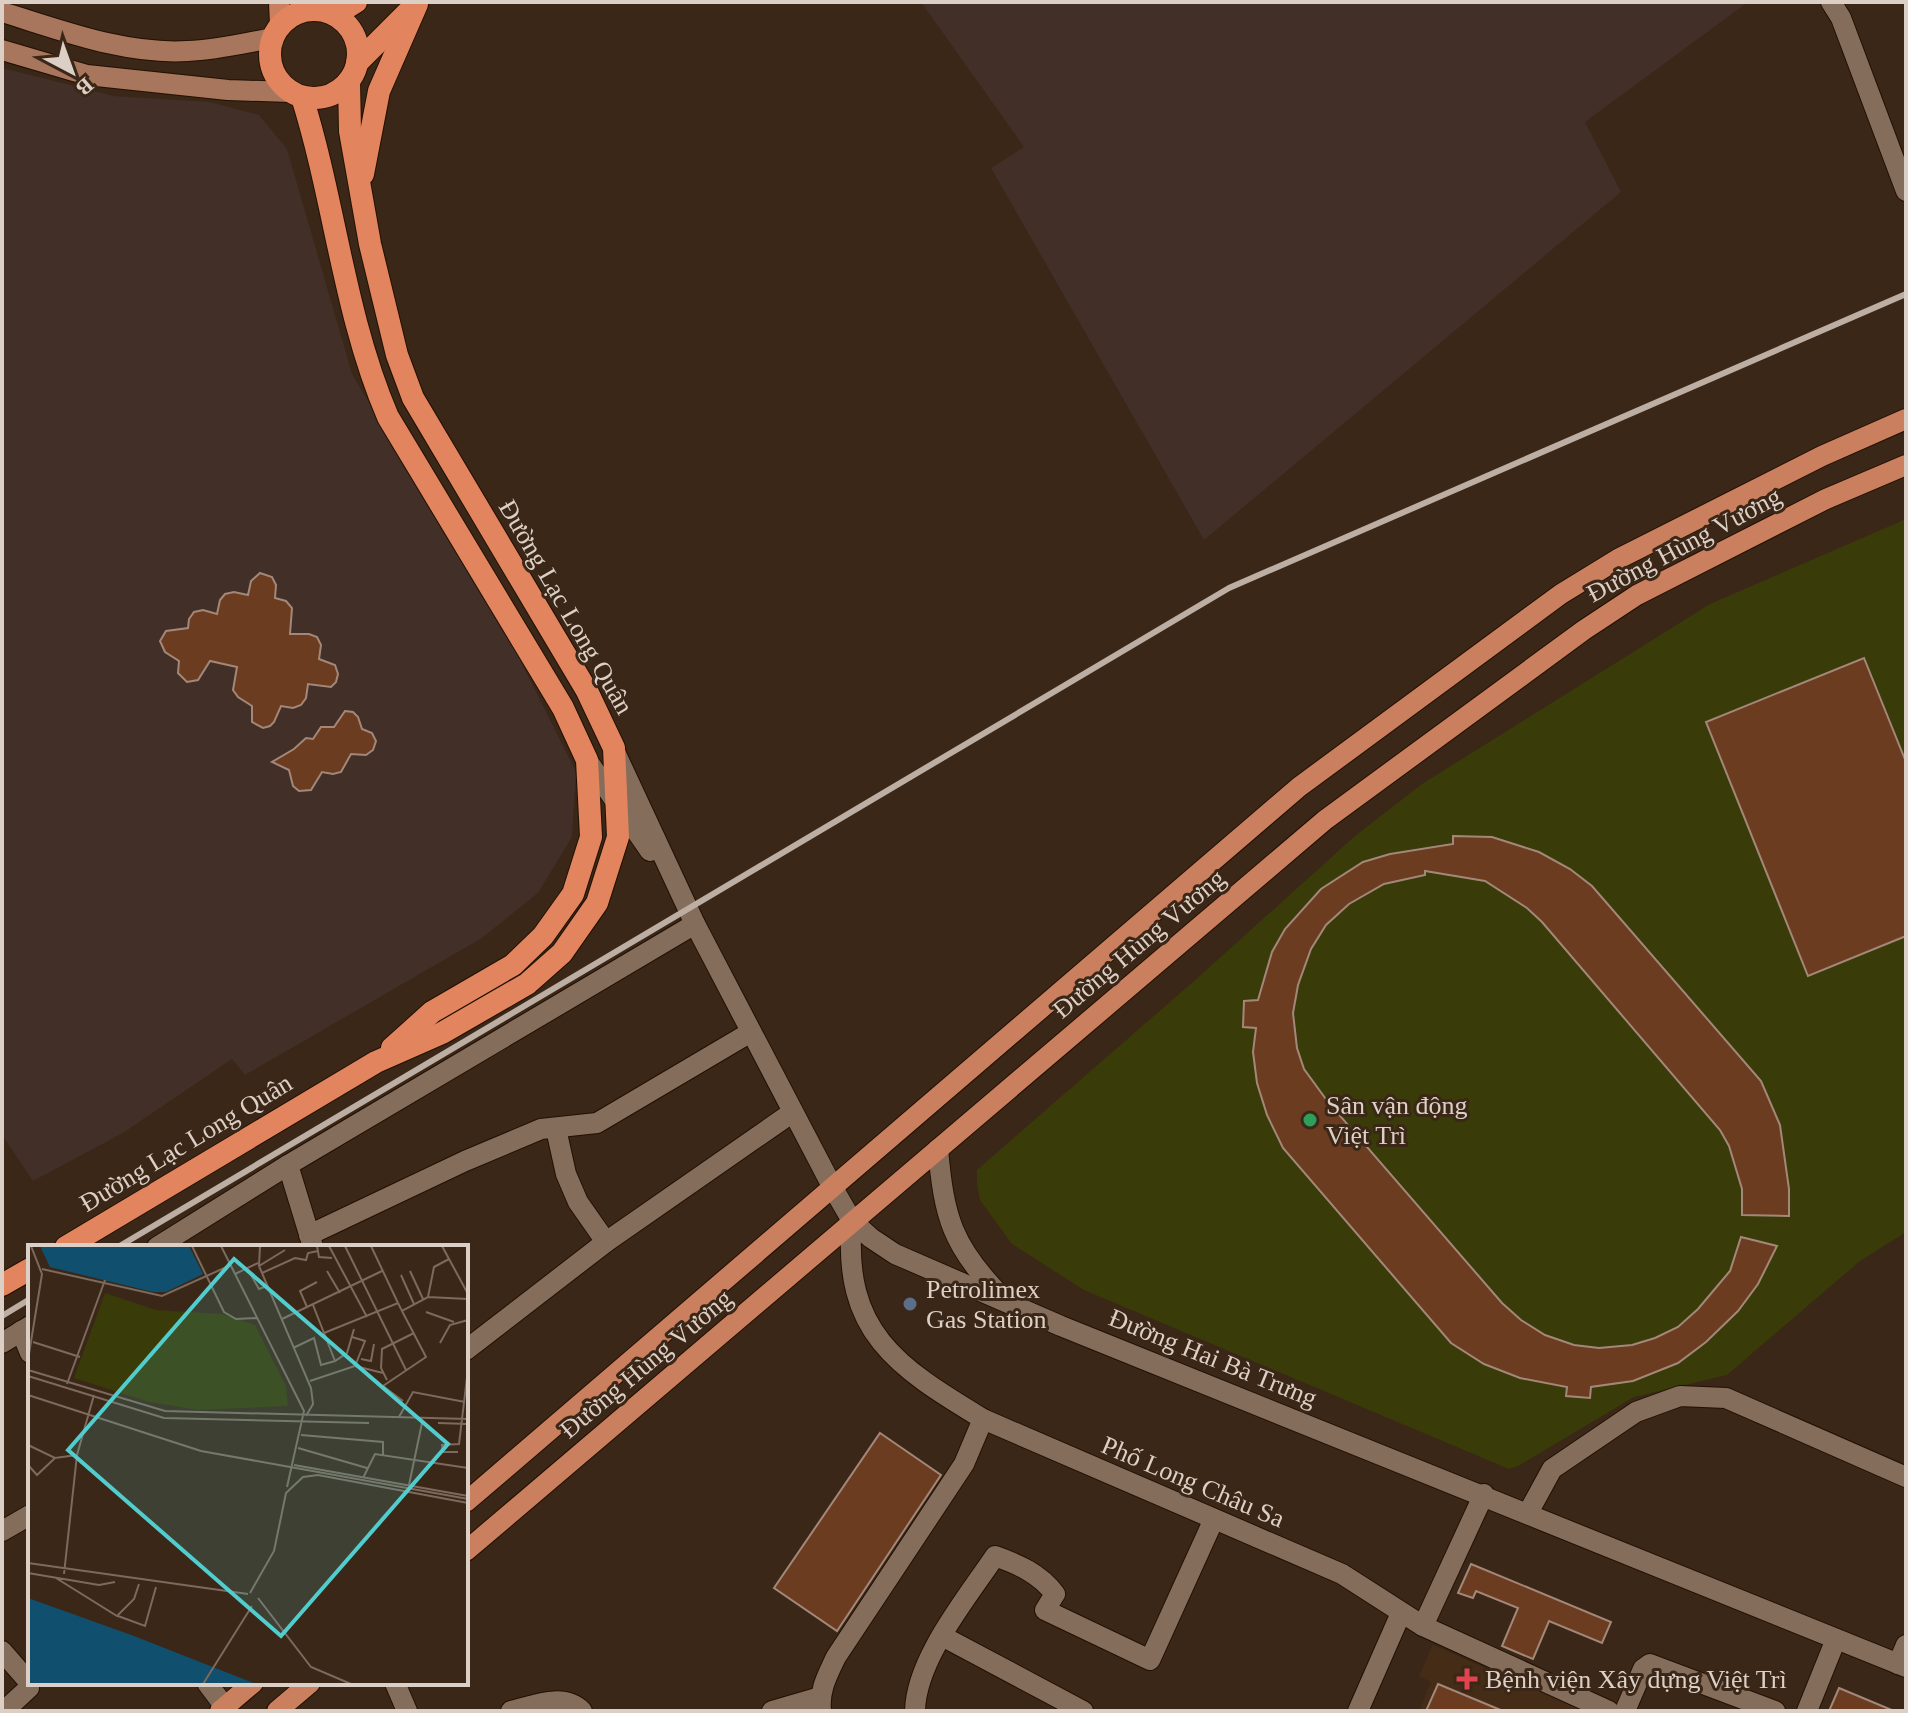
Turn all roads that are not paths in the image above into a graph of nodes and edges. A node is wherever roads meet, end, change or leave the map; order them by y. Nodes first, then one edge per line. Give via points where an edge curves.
1 (279, 2) edge
2 (356, 2) edge
3 (1857, 2) edge
4 (418, 3) edge
5 (325, 9) edge
6 (1836, 10) edge
7 (2, 12) edge
8 (276, 32) junction
9 (2, 50) edge
10 (353, 72) junction
11 (296, 94) junction
12 (360, 191) junction
13 (1906, 191) edge
14 (1906, 419) edge
15 (1906, 465) edge
16 (614, 748) junction
17 (587, 760) junction
18 (616, 802) junction
19 (680, 894) junction
20 (695, 924) junction
21 (751, 1032) junction
22 (376, 1062) junction
23 (793, 1112) junction
24 (556, 1129) junction
25 (938, 1149) junction
26 (288, 1165) junction
27 (833, 1188) junction
28 (852, 1221) junction
29 (311, 1241) edge
30 (606, 1242) junction
31 (69, 1245) edge
32 (160, 1245) edge
33 (28, 1270) edge
34 (2, 1285) edge
35 (1006, 1302) junction
36 (26, 1329) edge
37 (2, 1343) edge
38 (468, 1348) edge
39 (983, 1419) junction
40 (1906, 1477) edge
41 (1484, 1494) junction
42 (468, 1500) edge
43 (1528, 1513) junction
44 (28, 1516) edge
45 (1214, 1519) junction
46 (2, 1531) edge
47 (468, 1549) edge
48 (1401, 1613) junction
49 (1423, 1626) junction
50 (942, 1636) junction
51 (1836, 1639) junction
52 (3, 1650) edge
53 (1903, 1659) edge
54 (28, 1681) edge
55 (29, 1685) edge
56 (208, 1685) edge
57 (251, 1685) edge
58 (308, 1685) edge
59 (396, 1685) edge
60 (821, 1704) edge
61 (223, 1709) edge
62 (4, 1711) edge
63 (277, 1711) edge
64 (407, 1711) edge
65 (511, 1711) edge
66 (582, 1711) edge
67 (772, 1711) edge
68 (915, 1711) edge
69 (1083, 1711) edge
70 (1358, 1711) edge
71 (1609, 1711) edge
72 (1625, 1711) edge
73 (1775, 1711) edge
74 (1807, 1711) edge

1 - 8 main road
2 - 5 highway
3 - 6 street
4 - 10 highway
4 - 12 highway via 379,91
5 - 8 highway via 300,12
5 - 10 highway via 354,35 358,49
6 - 13 street
7 - 8 main road via 99,41 186,51
8 - 11 highway via 269,53 272,68 279,82
9 - 11 main road via 87,75
10 - 11 highway via 328,96
10 - 12 highway, Đường Lạc Long Quân via 350,131
11 - 17 highway, Đường Lạc Long Quân via 314,137 370,374 388,417 563,708
12 - 16 highway, Đường Lạc Long Quân via 383,305 413,398 587,691
14 - 27 main road, Đường Hùng Vương via 1618,559 1561,594 1299,787
15 - 25 main road, Đường Hùng Vương via 1826,499 1637,595 1584,630 1325,820
16 - 18 highway, Đường Lạc Long Quân
16 - 19 street, Đường Hai Bà Trưng
17 - 18 street, Đường Hai Bà Trưng
17 - 22 highway, Đường Lạc Long Quân via 591,837 573,894 543,936 513,965 432,1012
18 - 19 street, Đường Hai Bà Trưng
18 - 22 highway, Đường Lạc Long Quân via 618,837 597,903 562,953 527,984 442,1033
19 - 20 street, Đường Hai Bà Trưng
20 - 21 street, Đường Hai Bà Trưng
20 - 26 street
21 - 23 street, Đường Hai Bà Trưng
21 - 24 street via 597,1123
22 - 31 highway, Đường Lạc Long Quân
23 - 27 street, Đường Hai Bà Trưng
23 - 30 street
24 - 29 street via 541,1129 465,1161
24 - 30 street via 578,1202
25 - 28 main road, Đường Hùng Vương
25 - 35 street via 944,1200 957,1240
26 - 29 street
26 - 32 street
27 - 28 street, Đường Hai Bà Trưng
27 - 42 main road, Đường Hùng Vương
28 - 35 street, Đường Hai Bà Trưng via 895,1254
28 - 39 street, Phố Long Châu Sa via 851,1275 866,1322 914,1375
28 - 47 main road, Đường Hùng Vương
30 - 38 street
33 - 34 highway
35 - 41 street, Đường Hai Bà Trưng
36 - 37 street
39 - 45 street, Phố Long Châu Sa
39 - 60 street via 964,1464 836,1657
40 - 43 street via 1726,1398 1680,1396 1636,1412 1552,1469
41 - 43 street, Đường Hai Bà Trưng
41 - 49 street
43 - 51 street, Đường Hai Bà Trưng
44 - 46 street
45 - 48 street, Phố Long Châu Sa via 1342,1574
45 - 50 street via 1150,1660 1045,1610 1055,1594 1047,1582 995,1556
48 - 49 street, Phố Long Châu Sa
48 - 70 street
49 - 71 street, Phố Long Châu Sa
50 - 68 street via 926,1668
50 - 69 street
51 - 53 street, Đường Hai Bà Trưng
51 - 74 street
52 - 54 street
55 - 62 street
56 - 61 street
57 - 61 main road
58 - 63 main road
59 - 64 street
60 - 67 street
65 - 66 street via 556,1700
72 - 73 street via 1650,1664

